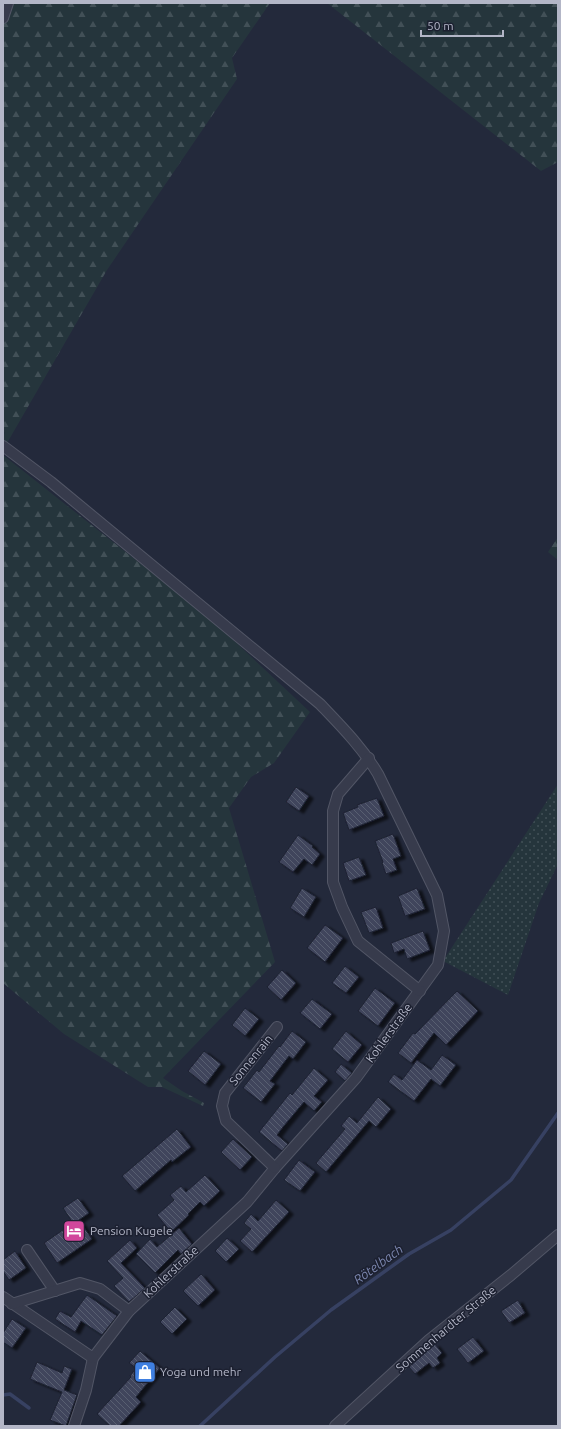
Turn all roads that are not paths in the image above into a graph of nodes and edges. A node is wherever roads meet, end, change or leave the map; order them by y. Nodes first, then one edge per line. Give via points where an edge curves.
1 (8, 3) edge
2 (3, 18) edge
3 (3, 446) edge
4 (369, 758) junction
5 (420, 990) junction
6 (277, 1027) dead end
7 (275, 1168) junction
8 (558, 1235) edge
9 (27, 1250) dead end
10 (56, 1291) junction
11 (3, 1297) edge
12 (12, 1304) junction
13 (130, 1311) junction
14 (93, 1358) junction
15 (74, 1426) edge
16 (336, 1426) edge

1 - 2 street
3 - 4 street, Kohlerstraße via 51,482 320,704
4 - 5 street, Kohlerstraße via 436,895 444,931 438,965
4 - 5 street via 338,794 332,811 333,882 358,941
5 - 7 street, Kohlerstraße via 356,1078
6 - 7 street, Sonnenrain via 226,1092 222,1106 226,1121
7 - 13 street, Kohlerstraße via 247,1202
8 - 16 street, Sommenhardter Straße via 429,1340
9 - 10 street
10 - 12 street
10 - 13 street via 80,1283 100,1289
11 - 12 street
12 - 14 street
13 - 14 street, Kohlerstraße
14 - 15 street

